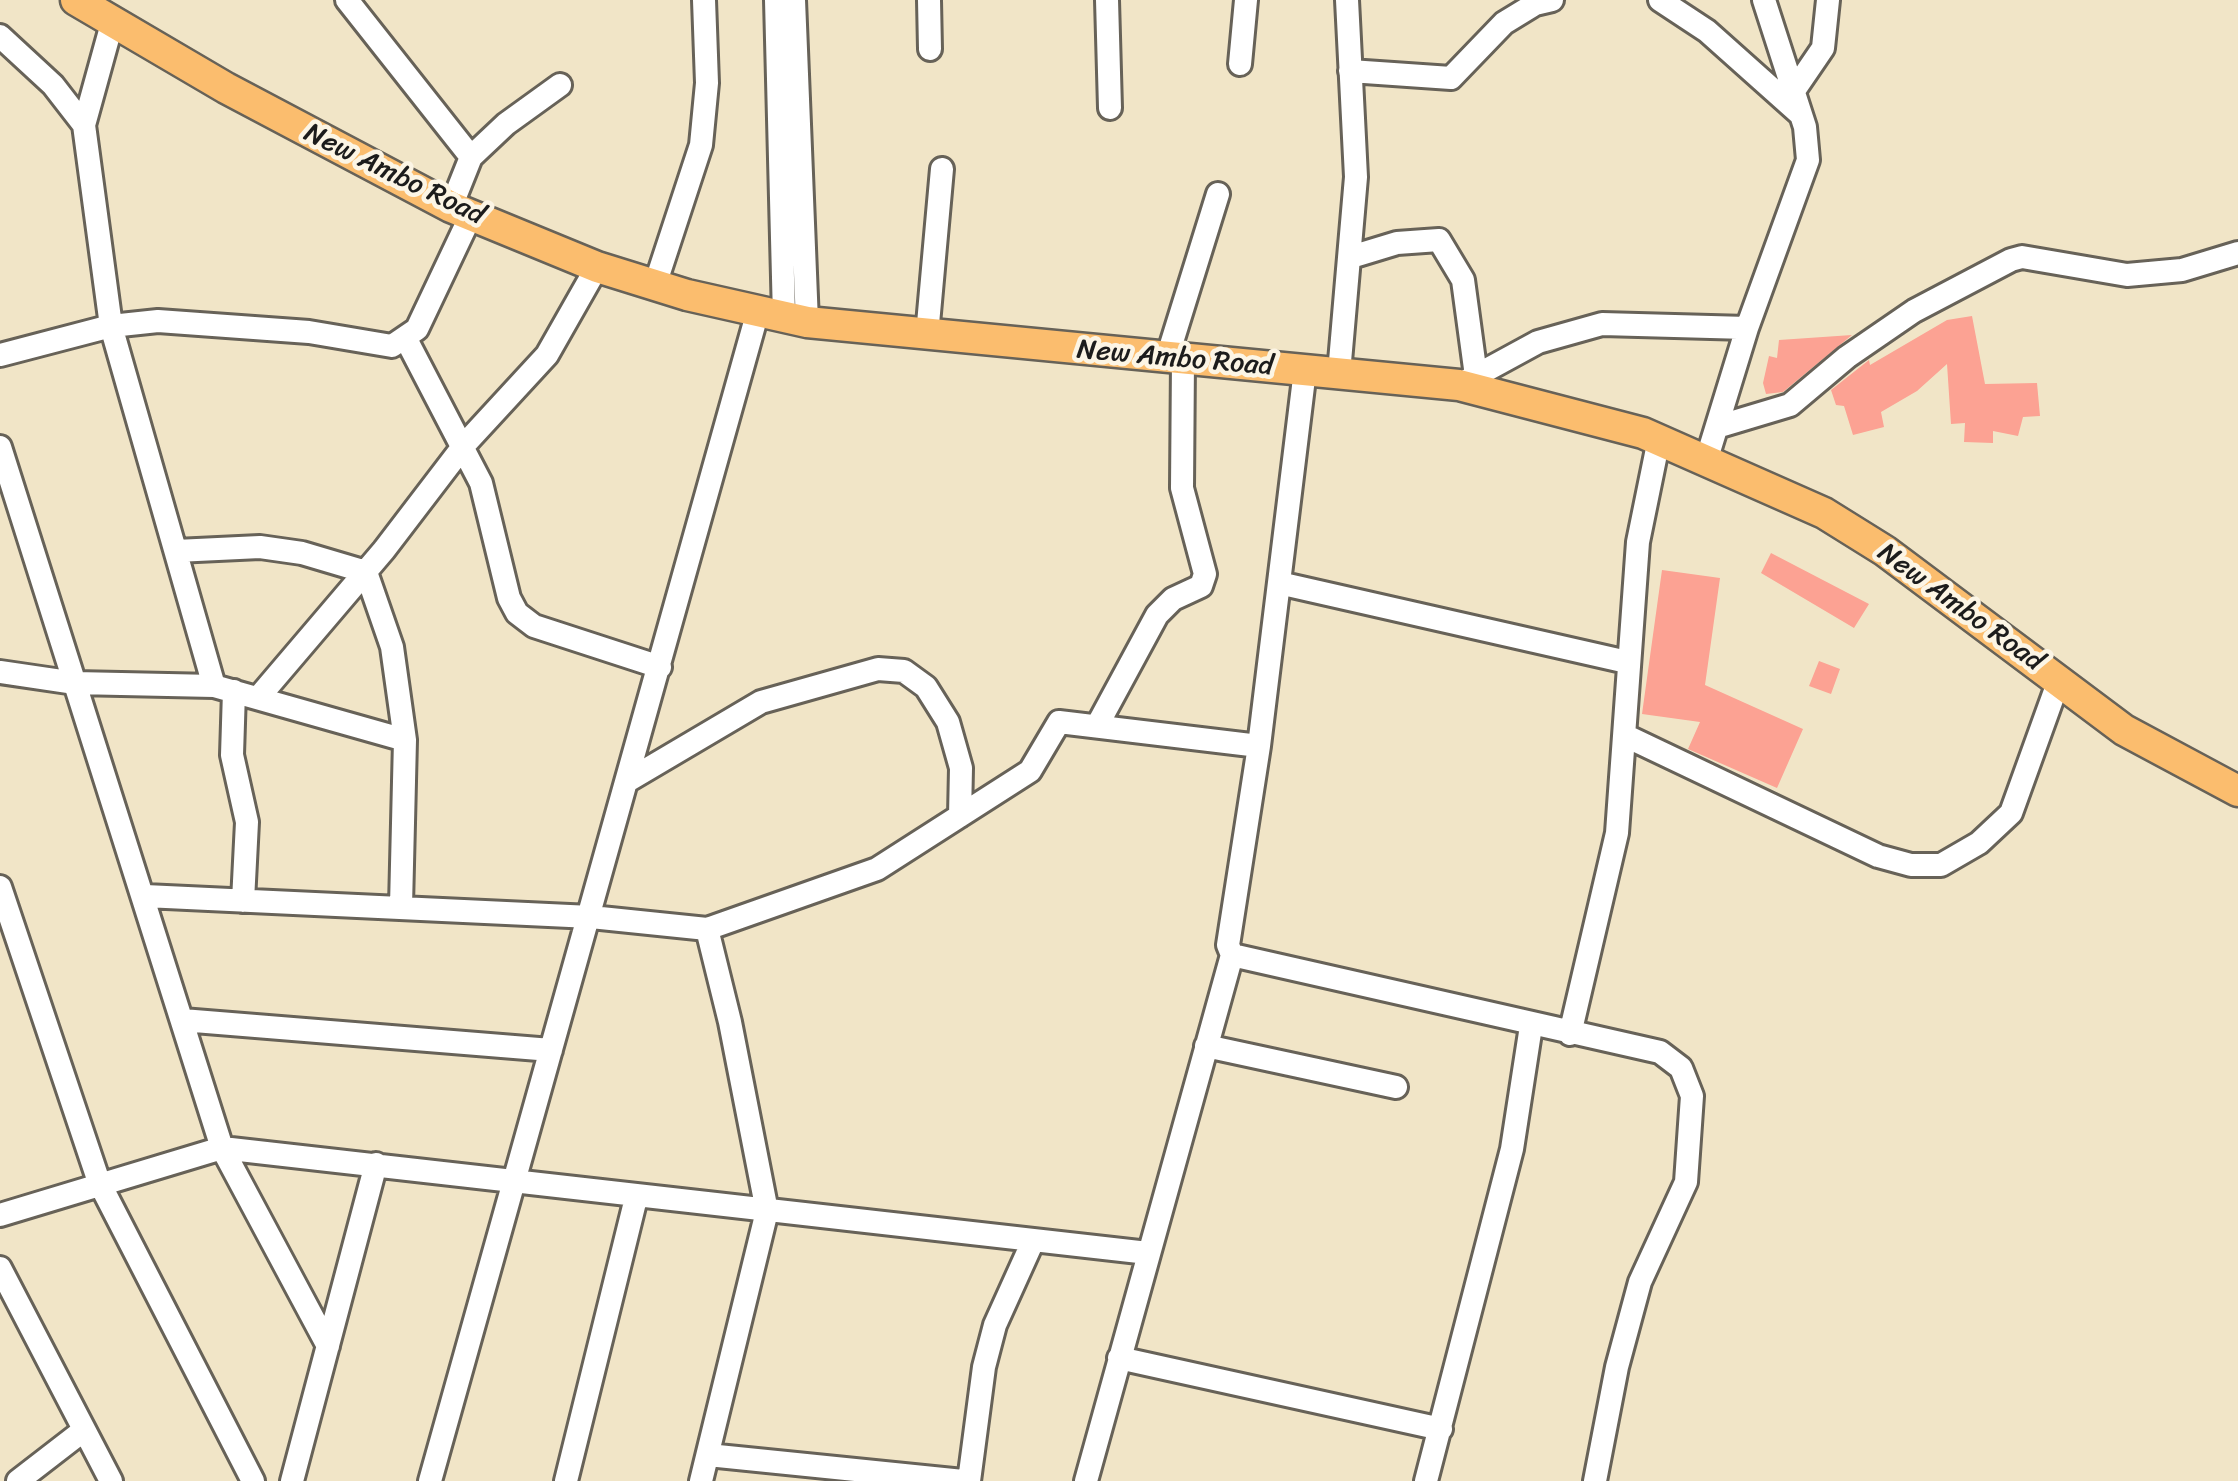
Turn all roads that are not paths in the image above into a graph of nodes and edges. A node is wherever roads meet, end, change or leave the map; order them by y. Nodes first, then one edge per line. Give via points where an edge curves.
1 (76, 0) edge
2 (346, 0) edge
3 (704, 0) edge
4 (776, 0) edge
5 (794, 0) edge
6 (929, 0) edge
7 (1107, 0) edge
8 (1246, 0) edge
9 (1347, 0) edge
10 (1552, 0) edge
11 (1660, 0) edge
12 (1764, 0) edge
13 (1828, 0) edge
14 (113, 20) junction
15 (0, 36) edge
16 (930, 49) dead end
17 (1240, 64) dead end
18 (1350, 71) junction
19 (560, 85) dead end
20 (1797, 103) junction
21 (1110, 108) dead end
22 (84, 125) junction
23 (471, 157) junction
24 (942, 169) dead end
25 (1218, 194) dead end
26 (461, 211) junction
27 (2238, 253) edge
28 (1351, 257) junction
29 (598, 267) junction
30 (655, 285) junction
31 (783, 317) junction
32 (111, 326) junction
33 (1747, 328) junction
34 (927, 336) junction
35 (406, 339) junction
36 (0, 356) edge
37 (1174, 359) junction
38 (1305, 370) junction
39 (1339, 373) junction
40 (1467, 381) junction
41 (1720, 426) junction
42 (1659, 439) junction
43 (465, 444) junction
44 (0, 446) edge
45 (1707, 458) junction
46 (176, 551) junction
47 (366, 572) junction
48 (1279, 583) junction
49 (1627, 662) junction
50 (660, 667) junction
51 (0, 672) edge
52 (2058, 680) junction
53 (75, 683) junction
54 (224, 688) junction
55 (258, 698) junction
56 (1098, 724) junction
57 (1626, 736) junction
58 (405, 740) junction
59 (1258, 746) junction
60 (629, 780) junction
61 (2238, 792) edge
62 (960, 816) junction
63 (0, 887) edge
64 (146, 896) junction
65 (244, 901) junction
66 (401, 906) junction
67 (591, 917) junction
68 (707, 929) junction
69 (1232, 956) junction
70 (182, 1020) junction
71 (1531, 1026) junction
72 (1570, 1034) junction
73 (1206, 1046) junction
74 (551, 1050) junction
75 (1396, 1086) dead end
76 (222, 1148) junction
77 (376, 1164) junction
78 (513, 1181) junction
79 (99, 1182) junction
80 (636, 1198) junction
81 (767, 1211) junction
82 (0, 1215) edge
83 (1033, 1241) junction
84 (1148, 1253) junction
85 (0, 1268) edge
86 (328, 1346) junction
87 (1119, 1358) junction
88 (1441, 1429) junction
89 (84, 1430) junction
90 (708, 1455) junction
91 (18, 1481) edge
92 (110, 1481) edge
93 (253, 1481) edge
94 (292, 1481) edge
95 (430, 1481) edge
96 (566, 1481) edge
97 (701, 1481) edge
98 (966, 1481) edge
99 (1086, 1481) edge
100 (1426, 1481) edge
101 (1595, 1481) edge

1 - 14 main road, New Ambo Road
2 - 23 street
3 - 30 street via 702,145
4 - 31 street
5 - 31 street
6 - 16 street
7 - 21 street
8 - 17 street
9 - 18 street
10 - 18 street via 1504,22 1451,78
11 - 20 street
12 - 20 street
13 - 20 street via 1823,48
14 - 22 street
14 - 26 main road, New Ambo Road via 226,88
15 - 22 street
18 - 28 street via 1356,177
19 - 23 street
20 - 33 street via 1808,160
22 - 32 street
23 - 26 street
24 - 34 street
25 - 37 street
26 - 29 main road, New Ambo Road
26 - 35 street via 417,328
27 - 41 street via 2182,270 2126,275 2011,260 1914,311 1790,406
28 - 39 street
28 - 40 street via 1396,243 1440,240 1463,280
29 - 30 main road, New Ambo Road
29 - 43 street via 547,355
30 - 31 main road, New Ambo Road
31 - 34 main road, New Ambo Road
31 - 50 street
32 - 35 street via 158,321 246,327 392,346
32 - 36 street
32 - 46 street
33 - 40 street via 1602,324 1538,342
33 - 41 street
34 - 37 main road, New Ambo Road
35 - 43 street
37 - 38 main road, New Ambo Road
37 - 56 street via 1182,488 1204,574 1201,586 1156,615
38 - 39 main road, New Ambo Road
38 - 48 street
39 - 40 main road, New Ambo Road
40 - 42 main road, New Ambo Road
41 - 45 street
42 - 45 main road, New Ambo Road
42 - 49 street via 1638,542
43 - 47 street
43 - 50 street via 516,612 534,626
44 - 53 street
45 - 52 main road, New Ambo Road via 1840,523
46 - 47 street via 260,547
46 - 54 street
47 - 55 street
47 - 58 street via 392,646
48 - 49 street
48 - 59 street
49 - 57 street
50 - 60 street
51 - 53 street
52 - 57 street via 2011,812 1979,843 1941,865 1878,856
52 - 61 main road, New Ambo Road via 2124,730
53 - 54 street
53 - 64 street
54 - 55 street
54 - 65 street via 247,822
55 - 58 street
56 - 59 street
56 - 62 street via 1058,722 1030,772
57 - 72 street via 1617,834
58 - 66 street
59 - 69 street via 1228,945
60 - 62 street via 761,702 878,669 904,672 926,687 948,722 960,768
60 - 67 street
62 - 68 street via 877,870
63 - 79 street
64 - 65 street
64 - 70 street
65 - 66 street
66 - 67 street
67 - 68 street
67 - 74 street
68 - 81 street
69 - 71 street
69 - 73 street
70 - 74 street
70 - 76 street
71 - 72 street
71 - 88 street via 1512,1150
72 - 101 street via 1673,1059 1692,1096 1682,1196 1640,1282
73 - 75 street
73 - 84 street
74 - 78 street
76 - 77 street
76 - 79 street
76 - 86 street
77 - 78 street
77 - 86 street
78 - 80 street
78 - 95 street
79 - 82 street
79 - 93 street
80 - 81 street
80 - 96 street
81 - 83 street
81 - 90 street
83 - 84 street
83 - 98 street via 995,1325
84 - 87 street
85 - 89 street
86 - 94 street
87 - 88 street
87 - 99 street
88 - 100 street
89 - 91 street
89 - 92 street
90 - 97 street
90 - 98 street

